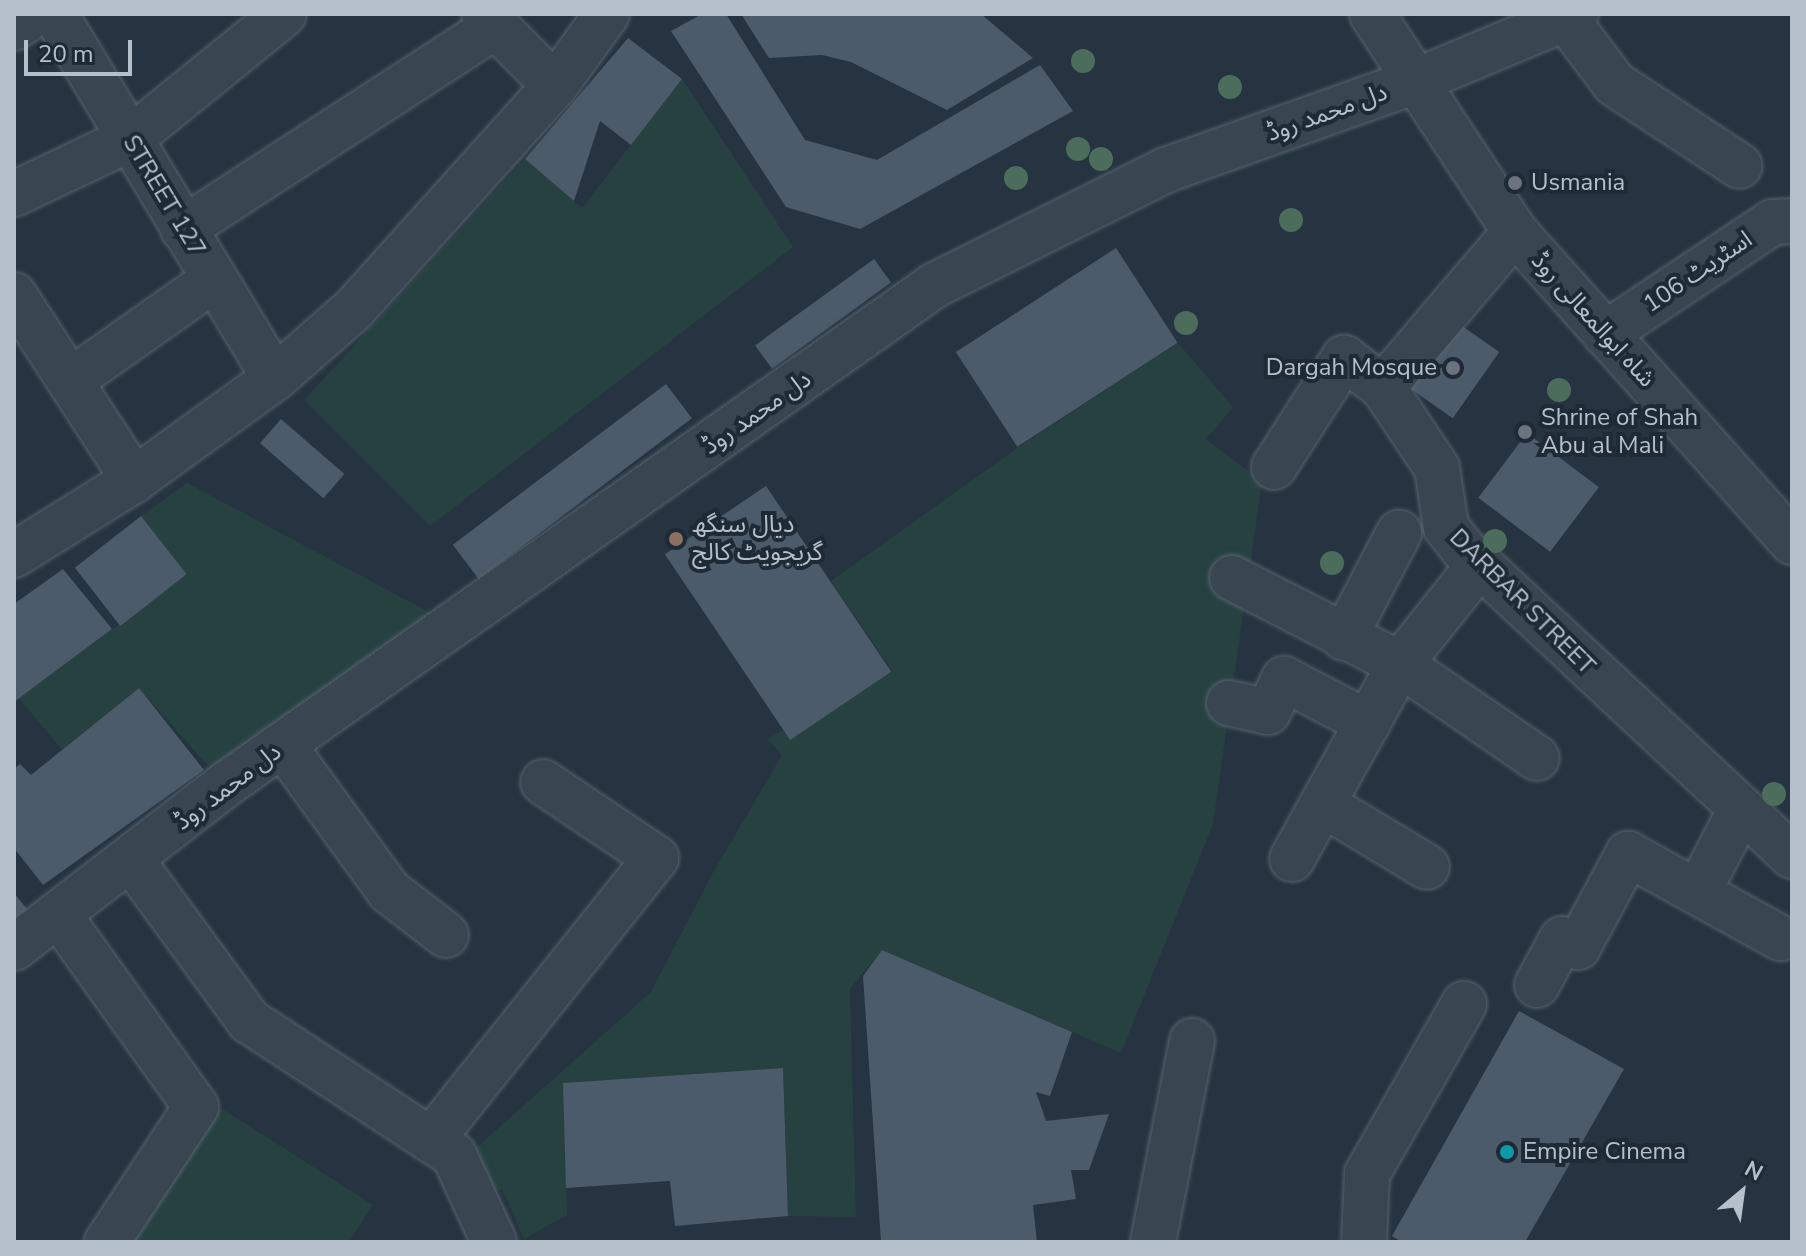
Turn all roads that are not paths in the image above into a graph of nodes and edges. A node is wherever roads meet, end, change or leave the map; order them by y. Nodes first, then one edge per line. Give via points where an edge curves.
1 (35, 14) edge
2 (55, 14) edge
3 (284, 14) edge
4 (607, 14) edge
5 (1372, 14) edge
6 (1571, 17) edge
7 (490, 20) edge
8 (14, 28) edge
9 (1416, 81) junction
10 (555, 86) junction
11 (130, 139) junction
12 (1740, 166) dead end
13 (14, 194) edge
14 (1792, 221) edge
15 (183, 229) junction
16 (1515, 232) junction
17 (213, 280) junction
18 (14, 295) edge
19 (1605, 334) junction
20 (275, 378) junction
21 (70, 381) junction
22 (1383, 387) junction
23 (1274, 467) dead end
24 (134, 480) junction
25 (1399, 533) dead end
26 (1792, 542) edge
27 (14, 555) edge
28 (1479, 565) junction
29 (1232, 578) dead end
30 (1344, 638) junction
31 (1400, 664) junction
32 (1229, 703) dead end
33 (1368, 723) junction
34 (283, 745) junction
35 (1537, 758) dead end
36 (543, 782) dead end
37 (1324, 805) junction
38 (1741, 809) junction
39 (1792, 856) edge
40 (1292, 859) dead end
41 (132, 861) junction
42 (1427, 867) dead end
43 (1698, 892) junction
44 (58, 914) junction
45 (446, 935) dead end
46 (1780, 938) dead end
47 (14, 948) edge
48 (1537, 985) dead end
49 (1464, 1004) dead end
50 (1192, 1041) dead end
51 (431, 1140) junction
52 (107, 1242) edge
53 (494, 1242) edge
54 (1153, 1242) edge
55 (1364, 1242) edge

1 - 8 street
2 - 11 street, STREET 127
3 - 11 street
4 - 10 street
5 - 9 street, شاہ ابوالمعالی روڈ
6 - 9 street, دل محمد روڈ
6 - 12 street via 1615,84
7 - 10 street
7 - 15 street
9 - 16 street, شاہ ابوالمعالی روڈ
9 - 34 street, دل محمد روڈ via 1166,170 935,285
10 - 20 street via 353,310
11 - 13 street
11 - 15 street, STREET 127
14 - 19 street, اسٹریٹ 106 via 1773,222
15 - 17 street, STREET 127
16 - 19 street, شاہ ابوالمعالی روڈ
16 - 22 street
17 - 20 street, STREET 127
17 - 21 street
18 - 21 street
19 - 26 street, شاہ ابوالمعالی روڈ
20 - 24 street
21 - 24 street
22 - 23 street, DARBAR STREET via 1344,358
22 - 28 street, DARBAR STREET via 1437,468 1446,527
24 - 27 street
25 - 30 street
28 - 31 street
28 - 38 street, DARBAR STREET
29 - 30 street
30 - 31 street
31 - 33 street
31 - 35 street
32 - 33 street via 1268,712 1284,679
33 - 37 street
34 - 41 street, دل محمد روڈ
34 - 45 street via 389,891
36 - 51 street via 656,858
37 - 40 street
37 - 42 street
38 - 39 street, DARBAR STREET
38 - 43 street
41 - 44 street, دل محمد روڈ
41 - 51 street via 249,1021
43 - 46 street
43 - 48 street via 1628,854 1578,947 1562,939
44 - 47 street, دل محمد روڈ
44 - 52 street via 196,1107
49 - 55 street via 1367,1174
50 - 54 street
51 - 53 street via 454,1155

